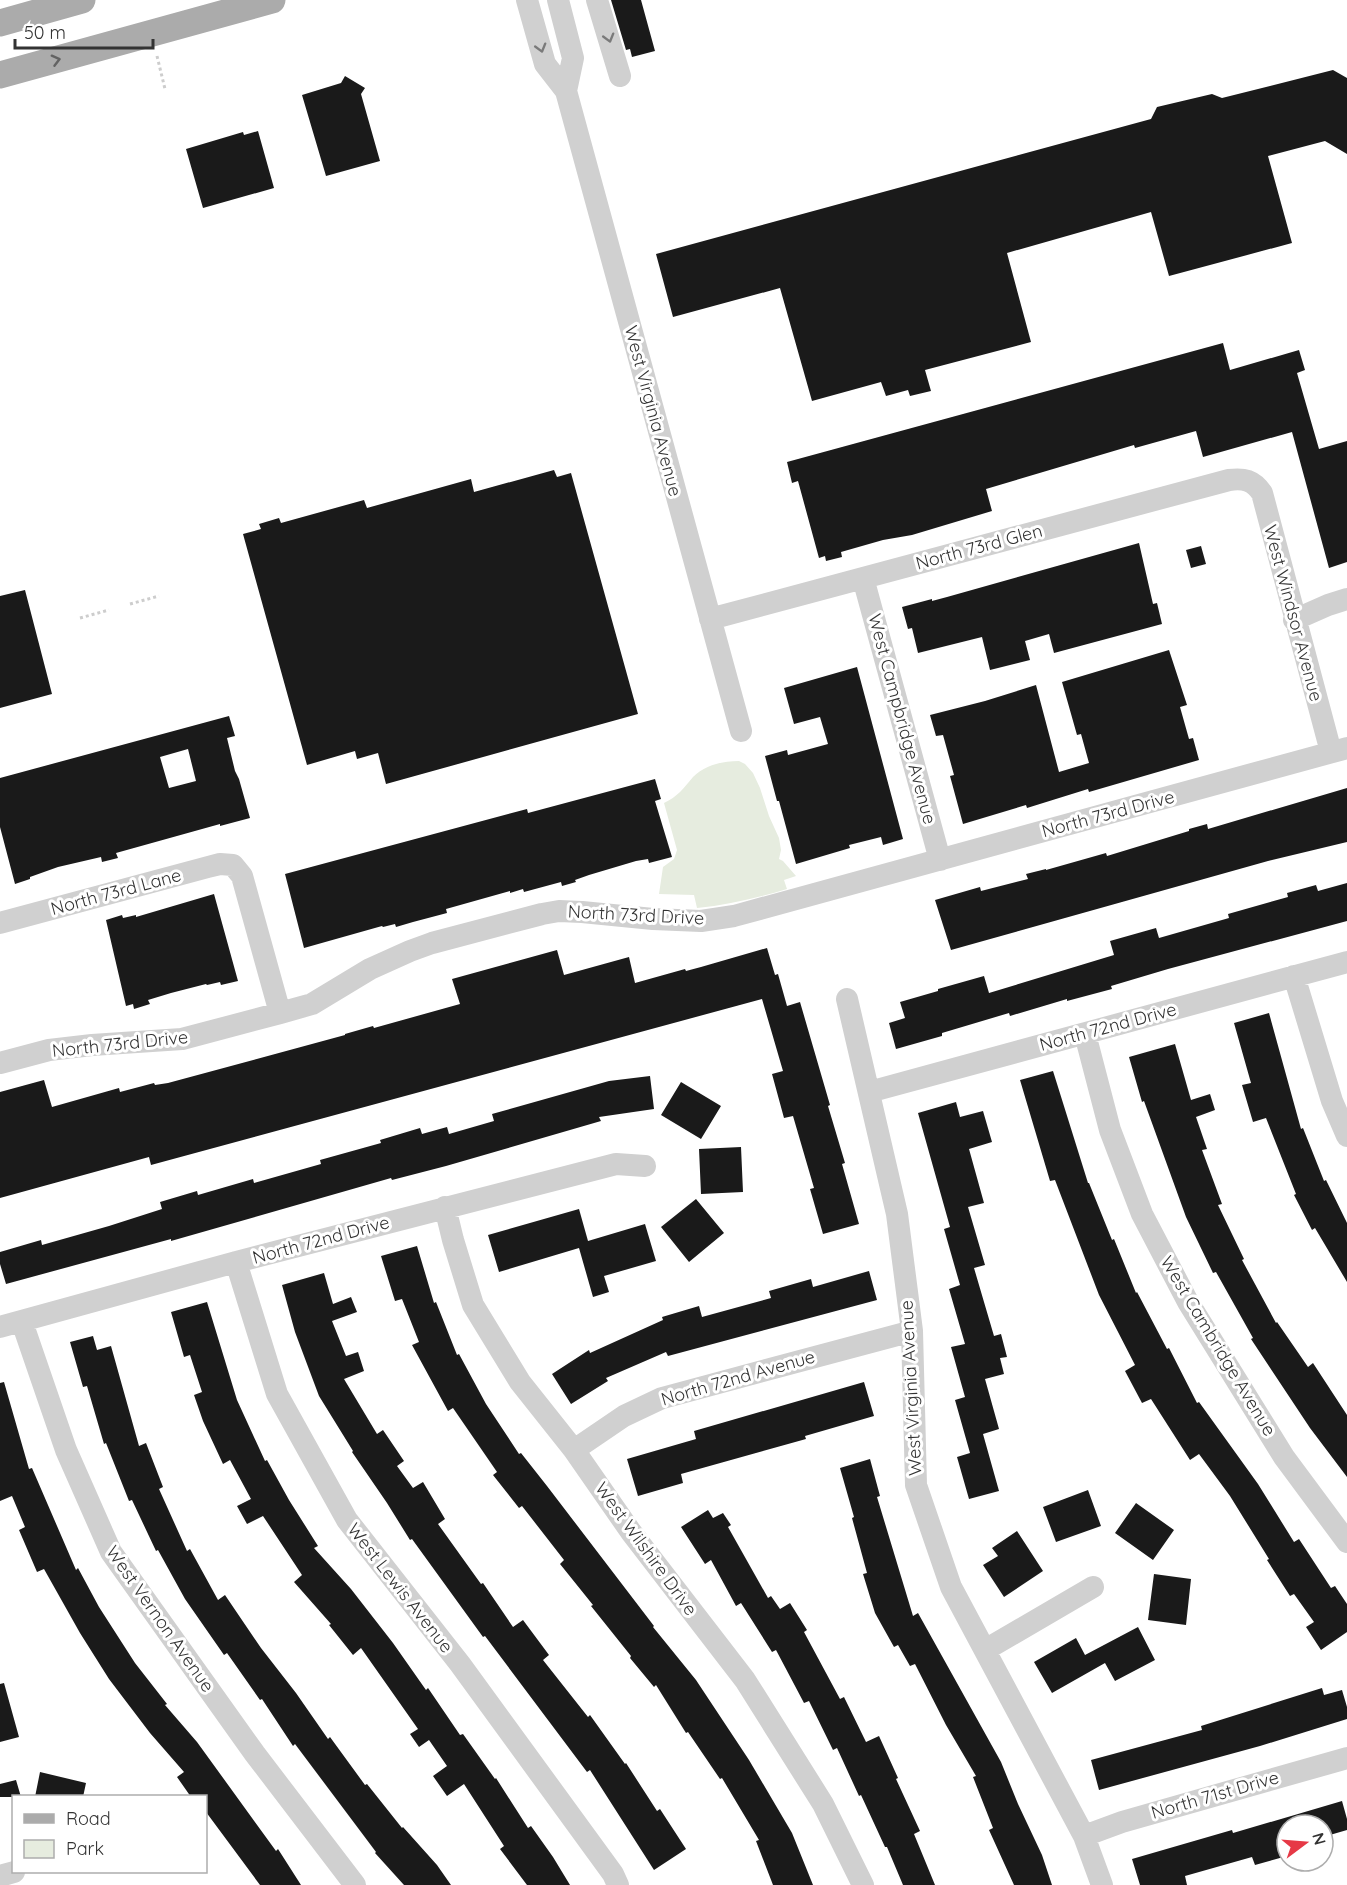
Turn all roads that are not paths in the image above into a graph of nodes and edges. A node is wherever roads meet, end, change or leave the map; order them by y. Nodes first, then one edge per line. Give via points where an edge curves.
1 (82, 0) edge
2 (272, 0) edge
3 (527, 0) edge
4 (558, 0) edge
5 (597, 0) edge
6 (0, 22) edge
7 (0, 75) edge
8 (620, 76) dead end
9 (566, 91) junction
10 (1248, 480) joint
11 (863, 578) junction
12 (1347, 599) edge
13 (1347, 616) edge
14 (710, 619) junction
15 (1294, 620) junction
16 (741, 731) dead end
17 (1339, 750) edge
18 (940, 860) junction
19 (0, 923) edge
20 (1347, 962) edge
21 (1293, 976) junction
22 (846, 999) dead end
23 (280, 1013) junction
24 (1084, 1034) junction
25 (0, 1063) edge
26 (869, 1092) junction
27 (1347, 1136) edge
28 (645, 1166) dead end
29 (445, 1207) junction
30 (236, 1262) junction
31 (22, 1322) junction
32 (0, 1327) edge
33 (912, 1331) junction
34 (574, 1450) junction
35 (1347, 1542) edge
36 (1093, 1587) dead end
37 (985, 1650) junction
38 (1347, 1758) edge
39 (1084, 1836) junction
40 (355, 1885) edge
41 (618, 1885) edge
42 (863, 1885) edge
43 (1102, 1885) edge

1 - 6 main road
7 -> 2 main road
3 -> 9 street, West Virginia Avenue via 545,64
4 - 9 street, West Virginia Avenue via 573,58
5 -> 8 street
9 - 14 street, West Virginia Avenue
10 - 11 street, North 73rd Glen via 1229,480
10 - 15 street, West Windsor Avenue via 1262,493
11 - 14 street, North 73rd Glen
11 - 18 street, West Campbridge Avenue
12 - 15 street
13 - 15 street
14 - 16 street, West Virginia Avenue
15 - 17 street, West Windsor Avenue
17 - 18 street, North 73rd Drive
18 - 23 street, North 73rd Drive via 734,916 701,921 582,912 542,914 410,951 370,969 312,1004
19 - 23 street, North 73rd Lane via 220,864 233,865 242,876
20 - 21 street, North 72nd Drive
21 - 24 street, North 72nd Drive
21 - 27 street via 1332,1101
22 - 26 street, West Virginia Avenue
23 - 25 street, North 73rd Drive via 182,1039 50,1050
24 - 26 street, North 72nd Drive
24 - 35 street, West Cambridge Avenue via 1110,1130 1142,1214 1172,1273 1284,1457
26 - 33 street, West Virginia Avenue via 897,1214
28 - 29 street, North 72nd Drive via 616,1164
29 - 30 street, North 72nd Drive
29 - 34 street, West Wilshire Drive via 473,1305 520,1382
30 - 31 street, North 72nd Drive
30 - 41 street, West Lewis Avenue via 277,1394 347,1520 460,1664
31 - 32 street, North 72nd Drive
31 - 40 street, West Vernon Avenue via 66,1450 111,1551 255,1754
33 - 34 street, North 72nd Avenue via 662,1398 624,1416
33 - 37 street, West Virginia Avenue via 916,1485 951,1587
34 - 42 street, West Wilshire Drive via 631,1532 745,1680 822,1804
36 - 37 street
37 - 39 street, West Virginia Avenue
38 - 39 street, North 71st Drive
39 - 43 street, West Virginia Avenue

